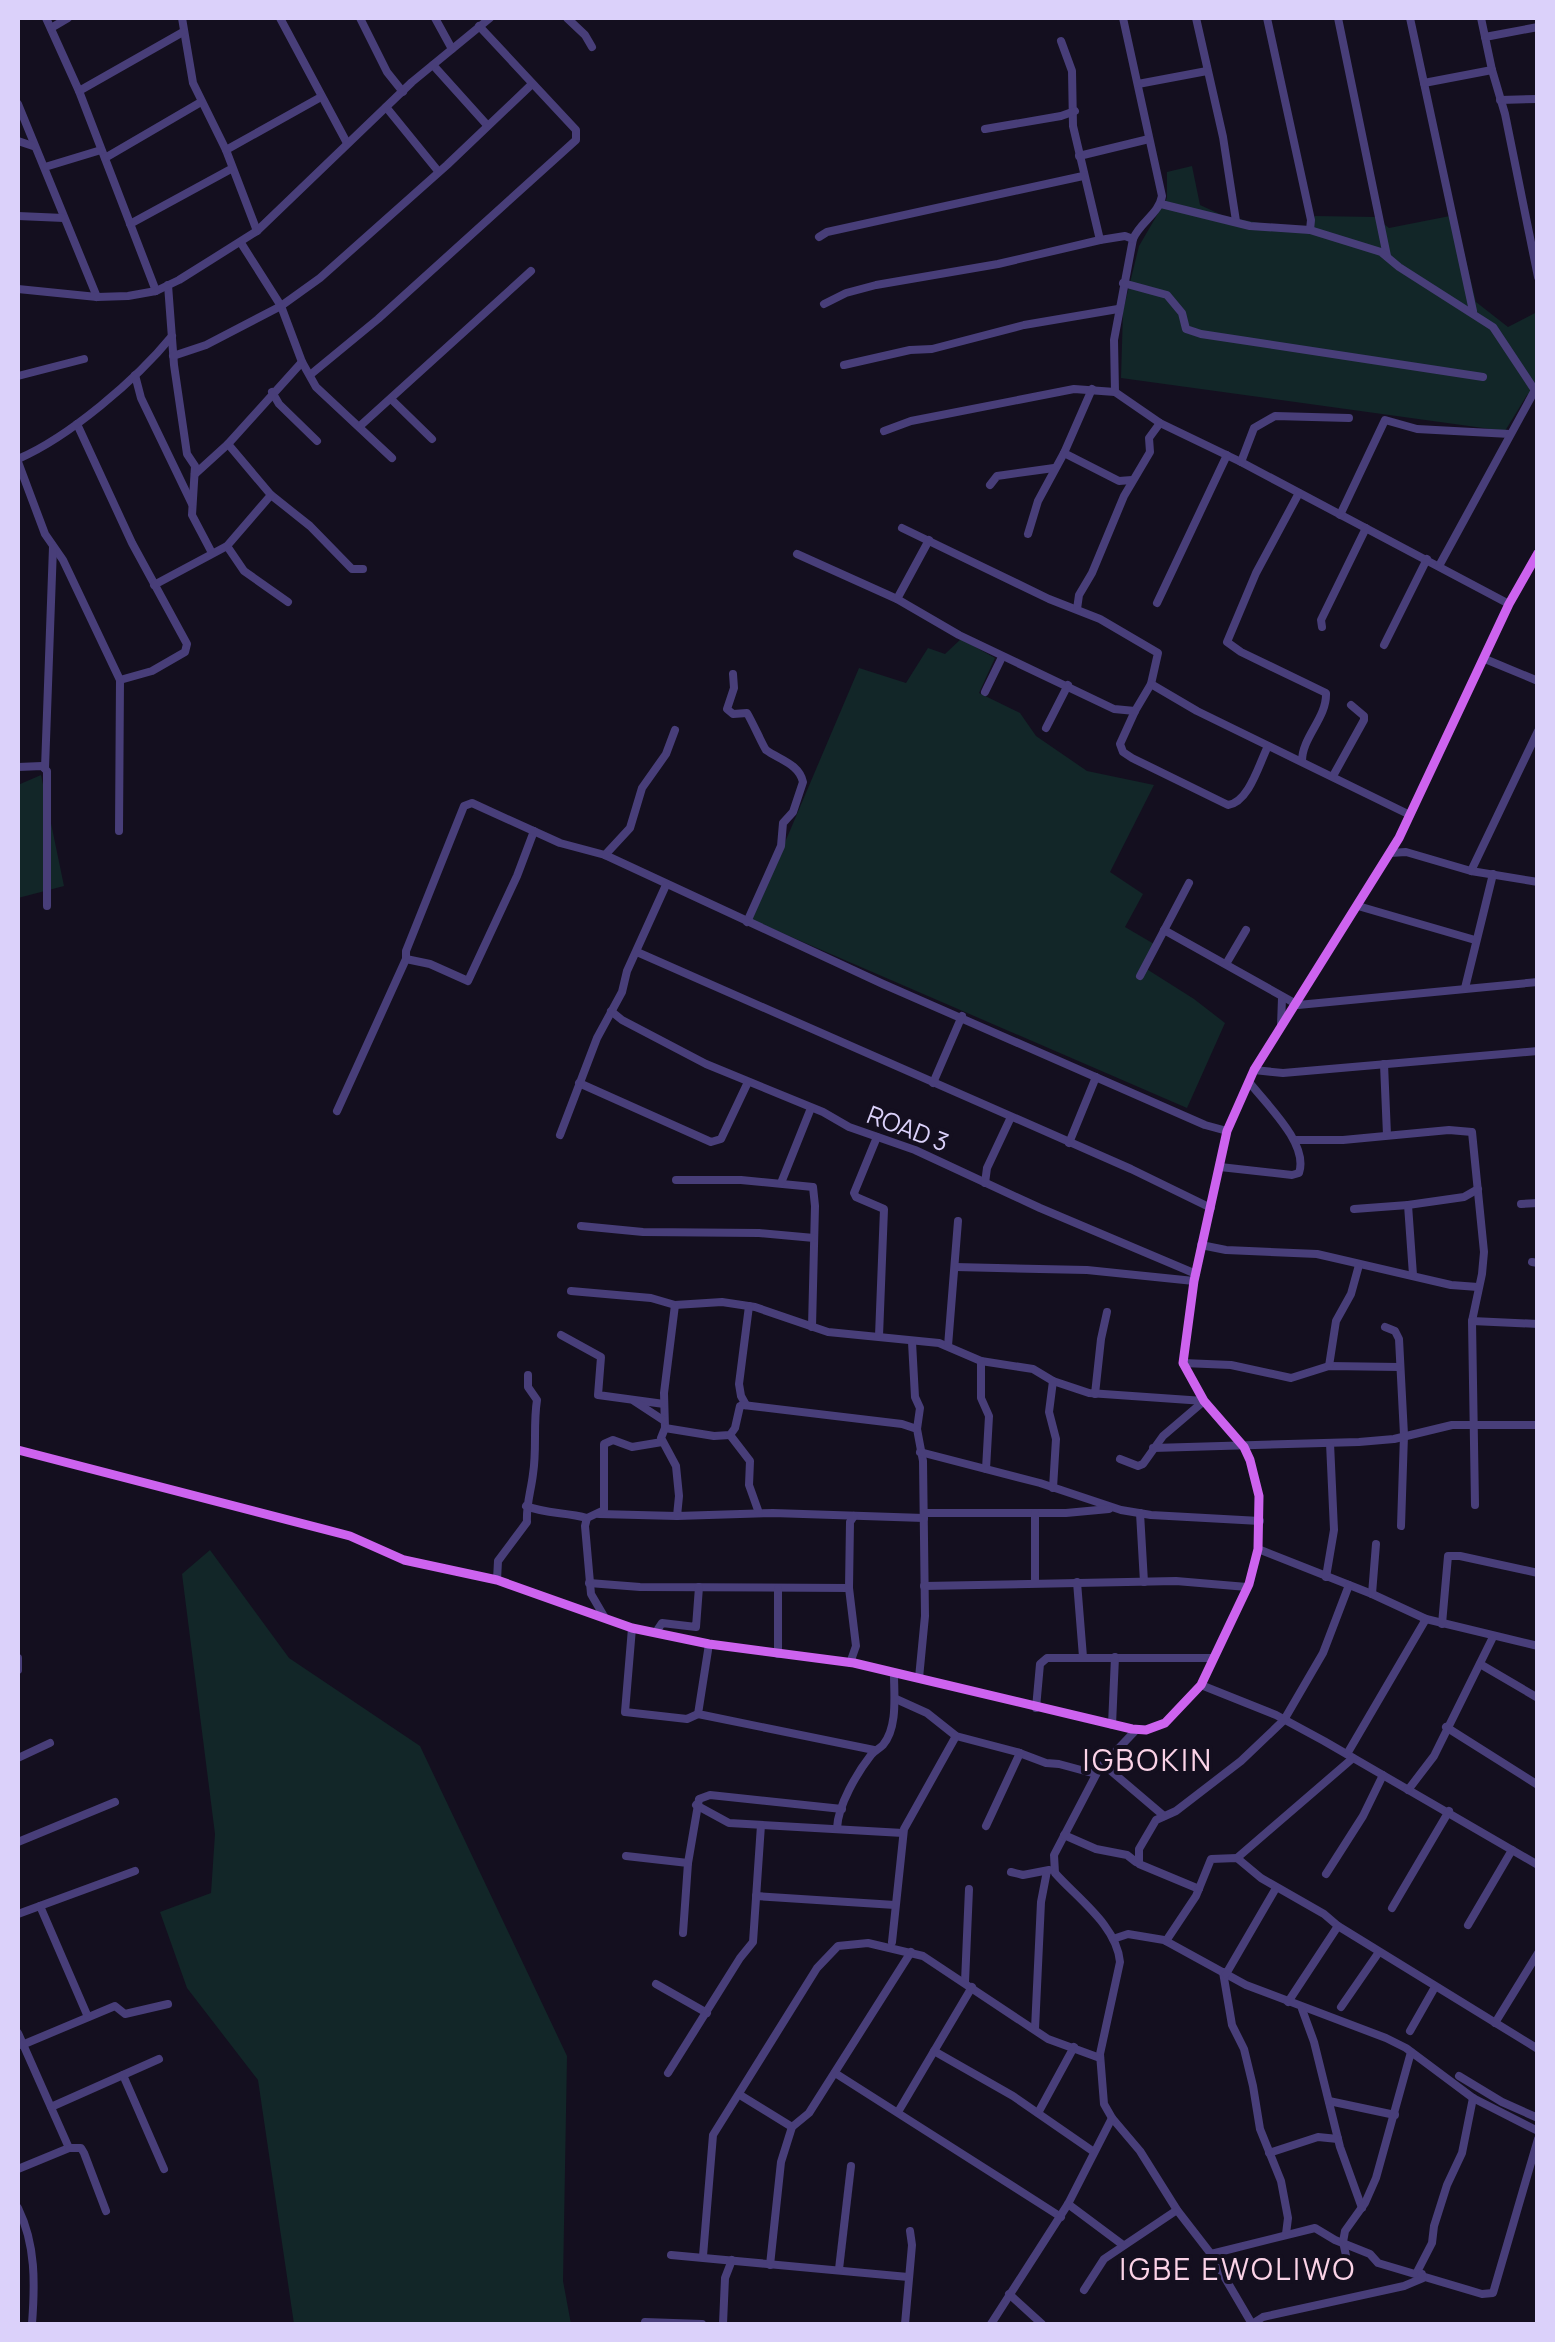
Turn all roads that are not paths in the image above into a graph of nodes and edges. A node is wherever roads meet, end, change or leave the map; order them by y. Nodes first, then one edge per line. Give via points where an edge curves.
1 (46, 18) edge
2 (68, 18) edge
3 (182, 18) edge
4 (280, 18) edge
5 (360, 18) edge
6 (436, 18) edge
7 (490, 18) edge
8 (567, 18) edge
9 (1123, 18) edge
10 (1196, 18) edge
11 (1267, 18) edge
12 (1338, 18) edge
13 (1410, 18) edge
14 (1481, 18) edge
15 (479, 26) junction
16 (1538, 27) edge
17 (51, 28) junction
18 (183, 32) junction
19 (1485, 37) junction
20 (1061, 41) dead end
21 (592, 46) dead end
22 (452, 49) junction
23 (433, 65) junction
24 (1492, 70) junction
25 (1207, 71) junction
26 (531, 84) junction
27 (1138, 84) junction
28 (1424, 84) junction
29 (79, 91) junction
30 (403, 92) junction
31 (321, 97) junction
32 (1538, 99) edge
33 (1500, 100) junction
34 (202, 102) junction
35 (18, 104) edge
36 (386, 107) junction
37 (1075, 110) junction
38 (487, 125) junction
39 (985, 129) dead end
40 (1150, 139) junction
41 (18, 141) edge
42 (347, 143) junction
43 (33, 146) junction
44 (226, 150) junction
45 (103, 154) junction
46 (1079, 156) junction
47 (45, 167) junction
48 (232, 170) junction
49 (438, 171) junction
50 (1083, 176) junction
51 (1161, 204) junction
52 (18, 216) edge
53 (64, 218) junction
54 (1236, 220) junction
55 (130, 224) junction
56 (1310, 230) junction
57 (256, 231) junction
58 (819, 237) dead end
59 (1133, 239) junction
60 (1100, 240) junction
61 (242, 243) junction
62 (1386, 256) junction
63 (531, 270) dead end
64 (1538, 278) edge
65 (1123, 283) junction
66 (168, 286) junction
67 (18, 289) edge
68 (156, 291) junction
69 (97, 297) junction
70 (824, 304) dead end
71 (281, 306) junction
72 (1118, 309) junction
73 (1473, 313) junction
74 (172, 336) junction
75 (173, 356) junction
76 (84, 359) dead end
77 (302, 362) junction
78 (844, 366) dead end
79 (135, 375) junction
80 (310, 375) junction
81 (18, 376) edge
82 (1484, 377) dead end
83 (1092, 389) junction
84 (272, 392) junction
85 (1115, 392) junction
86 (1536, 392) edge
87 (391, 399) junction
88 (1349, 418) dead end
89 (1160, 423) junction
90 (77, 424) junction
91 (360, 426) junction
92 (884, 431) dead end
93 (1510, 434) junction
94 (432, 440) dead end
95 (317, 441) dead end
96 (228, 444) junction
97 (1064, 453) junction
98 (187, 454) junction
99 (1227, 455) junction
100 (392, 458) dead end
101 (18, 460) edge
102 (1241, 462) junction
103 (171, 464) junction
104 (1054, 468) junction
105 (196, 474) junction
106 (1135, 479) junction
107 (990, 484) dead end
108 (1299, 493) junction
109 (271, 494) junction
110 (192, 504) junction
111 (1340, 515) junction
112 (902, 528) dead end
113 (1366, 528) junction
114 (1028, 534) dead end
115 (930, 540) junction
116 (227, 546) junction
117 (53, 547) junction
118 (212, 553) junction
119 (1538, 553) edge
120 (797, 554) dead end
121 (1427, 559) junction
122 (1439, 566) junction
123 (363, 568) dead end
124 (154, 586) junction
125 (897, 600) junction
126 (288, 602) dead end
127 (1157, 603) dead end
128 (1509, 604) junction
129 (1077, 609) junction
130 (1322, 627) dead end
131 (1384, 644) dead end
132 (1002, 657) junction
133 (1486, 659) junction
134 (732, 674) dead end
135 (120, 680) junction
136 (1538, 681) edge
137 (1151, 684) junction
138 (1068, 686) junction
139 (984, 692) dead end
140 (1351, 705) dead end
141 (1135, 710) junction
142 (1046, 728) dead end
143 (675, 730) dead end
144 (1538, 731) edge
145 (1268, 746) junction
146 (1302, 761) junction
147 (18, 767) edge
148 (45, 768) junction
149 (1333, 776) junction
150 (1410, 815) junction
151 (119, 831) dead end
152 (534, 831) junction
153 (1399, 838) junction
154 (1390, 852) junction
155 (1406, 852) junction
156 (605, 855) junction
157 (1471, 871) junction
158 (1493, 874) junction
159 (1538, 882) edge
160 (1189, 883) dead end
161 (662, 886) junction
162 (46, 906) dead end
163 (1358, 906) junction
164 (748, 922) junction
165 (1164, 930) junction
166 (1246, 930) dead end
167 (1475, 940) junction
168 (637, 952) junction
169 (406, 960) junction
170 (1226, 964) junction
171 (1538, 970) edge
172 (1140, 976) dead end
173 (1536, 982) edge
174 (1308, 987) junction
175 (1465, 988) junction
176 (1282, 998) junction
177 (1316, 1002) junction
178 (1298, 1004) junction
179 (611, 1011) junction
180 (962, 1016) junction
181 (1281, 1031) junction
182 (1538, 1051) edge
183 (1384, 1064) junction
184 (1254, 1070) junction
185 (1096, 1077) junction
186 (748, 1082) junction
187 (1249, 1082) junction
188 (579, 1083) junction
189 (934, 1083) junction
190 (811, 1108) junction
191 (337, 1111) dead end
192 (1011, 1117) junction
193 (1228, 1131) junction
194 (560, 1135) dead end
195 (1387, 1136) junction
196 (877, 1137) junction
197 (1295, 1140) junction
198 (1070, 1142) junction
199 (987, 1168) junction
200 (1220, 1168) junction
201 (973, 1177) junction
202 (676, 1180) dead end
203 (780, 1183) junction
204 (985, 1183) junction
205 (1478, 1189) junction
206 (1538, 1202) edge
207 (1521, 1204) dead end
208 (1408, 1205) junction
209 (1210, 1208) junction
210 (1354, 1209) dead end
211 (958, 1221) dead end
212 (580, 1226) dead end
213 (814, 1238) junction
214 (1201, 1245) junction
215 (1358, 1265) junction
216 (956, 1267) junction
217 (1413, 1275) junction
218 (1195, 1277) junction
219 (1478, 1287) junction
220 (570, 1291) dead end
221 (675, 1304) junction
222 (749, 1306) junction
223 (1108, 1312) dead end
224 (1472, 1321) junction
225 (1538, 1324) edge
226 (812, 1327) junction
227 (1385, 1328) dead end
228 (561, 1335) dead end
229 (878, 1336) junction
230 (912, 1342) junction
231 (948, 1346) junction
232 (981, 1362) junction
233 (1183, 1363) junction
234 (1329, 1366) junction
235 (1399, 1367) junction
236 (528, 1375) dead end
237 (1053, 1381) junction
238 (1095, 1394) junction
239 (537, 1400) junction
240 (548, 1400) dead end
241 (634, 1401) junction
242 (1204, 1401) junction
243 (664, 1404) junction
244 (746, 1406) junction
245 (664, 1424) junction
246 (1472, 1424) junction
247 (1538, 1425) edge
248 (917, 1430) junction
249 (730, 1435) junction
250 (1404, 1435) junction
251 (662, 1442) junction
252 (1330, 1443) junction
253 (1244, 1447) junction
254 (1153, 1448) junction
255 (18, 1450) edge
256 (920, 1452) junction
257 (1120, 1459) dead end
258 (986, 1469) junction
259 (1053, 1488) junction
260 (526, 1506) junction
261 (1475, 1506) dead end
262 (1114, 1508) junction
263 (759, 1513) junction
264 (1035, 1513) junction
265 (599, 1514) junction
266 (1140, 1514) junction
267 (924, 1515) junction
268 (677, 1516) junction
269 (588, 1518) junction
270 (850, 1518) junction
271 (1260, 1520) junction
272 (1402, 1526) dead end
273 (1376, 1544) dead end
274 (1258, 1550) junction
275 (1538, 1573) edge
276 (1326, 1577) junction
277 (498, 1580) junction
278 (1078, 1582) junction
279 (1144, 1582) junction
280 (1034, 1583) junction
281 (592, 1586) junction
282 (924, 1586) junction
283 (1348, 1586) junction
284 (699, 1587) junction
285 (1247, 1587) junction
286 (849, 1588) junction
287 (778, 1589) junction
288 (1372, 1594) junction
289 (606, 1619) junction
290 (1426, 1619) junction
291 (1442, 1624) junction
292 (632, 1628) junction
293 (656, 1632) junction
294 (1493, 1637) junction
295 (709, 1644) junction
296 (1538, 1646) edge
297 (778, 1654) junction
298 (1082, 1656) junction
299 (1115, 1657) junction
300 (18, 1658) edge
301 (1213, 1658) junction
302 (850, 1663) junction
303 (1480, 1664) junction
304 (18, 1670) edge
305 (894, 1674) junction
306 (919, 1678) junction
307 (1201, 1685) junction
308 (1538, 1698) edge
309 (896, 1700) junction
310 (1036, 1708) junction
311 (698, 1714) junction
312 (1284, 1720) junction
313 (1112, 1725) junction
314 (1446, 1727) junction
315 (1136, 1730) junction
316 (956, 1736) junction
317 (50, 1743) dead end
318 (874, 1750) junction
319 (1020, 1753) junction
320 (1350, 1756) junction
321 (18, 1758) edge
322 (1104, 1765) junction
323 (1096, 1774) junction
324 (1383, 1775) junction
325 (1538, 1785) edge
326 (1408, 1790) junction
327 (115, 1802) dead end
328 (696, 1804) junction
329 (842, 1809) junction
330 (1449, 1811) junction
331 (1164, 1816) junction
332 (761, 1825) junction
333 (986, 1826) dead end
334 (837, 1828) junction
335 (903, 1834) junction
336 (1064, 1835) junction
337 (18, 1842) edge
338 (1512, 1850) junction
339 (1138, 1851) junction
340 (1126, 1855) junction
341 (626, 1856) dead end
342 (1237, 1858) junction
343 (1136, 1862) junction
344 (688, 1863) junction
345 (1538, 1865) edge
346 (1050, 1869) junction
347 (135, 1871) dead end
348 (1010, 1872) dead end
349 (1326, 1874) dead end
350 (1276, 1888) junction
351 (969, 1889) dead end
352 (1199, 1890) junction
353 (756, 1896) junction
354 (894, 1905) junction
355 (40, 1906) junction
356 (1392, 1908) dead end
357 (18, 1914) edge
358 (1468, 1925) dead end
359 (1338, 1926) junction
360 (683, 1933) dead end
361 (1113, 1939) junction
362 (1166, 1941) junction
363 (892, 1942) dead end
364 (911, 1952) junction
365 (1379, 1952) junction
366 (1538, 1953) edge
367 (1224, 1974) junction
368 (656, 1984) dead end
369 (968, 1984) junction
370 (1434, 1987) junction
371 (1288, 2002) junction
372 (168, 2004) dead end
373 (1341, 2007) dead end
374 (1302, 2008) junction
375 (707, 2013) junction
376 (88, 2017) junction
377 (1495, 2023) junction
378 (1035, 2029) junction
379 (1410, 2031) dead end
380 (18, 2033) edge
381 (22, 2045) junction
382 (1074, 2047) junction
383 (1538, 2049) edge
384 (934, 2051) junction
385 (1411, 2052) junction
386 (1100, 2058) junction
387 (159, 2059) dead end
388 (668, 2072) dead end
389 (835, 2073) junction
390 (124, 2075) junction
391 (1459, 2076) dead end
392 (740, 2095) junction
393 (1473, 2098) junction
394 (1329, 2101) junction
395 (50, 2108) junction
396 (898, 2112) junction
397 (1038, 2113) junction
398 (1395, 2115) junction
399 (1112, 2118) junction
400 (1538, 2118) edge
401 (792, 2127) junction
402 (1537, 2134) edge
403 (1336, 2136) junction
404 (1265, 2142) junction
405 (1285, 2146) junction
406 (69, 2148) junction
407 (1094, 2152) junction
408 (1269, 2154) junction
409 (851, 2166) dead end
410 (18, 2169) edge
411 (164, 2169) dead end
412 (1363, 2203) junction
413 (1068, 2204) junction
414 (18, 2208) edge
415 (1177, 2210) junction
416 (106, 2211) dead end
417 (1061, 2216) junction
418 (910, 2231) dead end
419 (1286, 2234) junction
420 (1343, 2242) junction
421 (1123, 2244) junction
422 (671, 2254) dead end
423 (1211, 2254) junction
424 (702, 2256) junction
425 (732, 2260) junction
426 (1347, 2260) dead end
427 (770, 2265) junction
428 (839, 2269) junction
429 (1420, 2274) junction
430 (908, 2277) junction
431 (1084, 2290) dead end
432 (1009, 2294) junction
433 (645, 2322) edge
434 (1038, 2323) edge
435 (32, 2324) edge
436 (702, 2324) edge
437 (723, 2324) edge
438 (905, 2324) edge
439 (991, 2324) edge
440 (1252, 2324) edge

1 - 17 street
2 - 17 street
3 - 18 street
4 - 31 street
5 - 30 street
6 - 22 street
7 - 15 street
8 - 21 street
9 - 27 street
10 - 25 street
11 - 56 street
12 - 62 street
13 - 28 street
14 - 19 street
15 - 22 street
15 - 26 street
16 - 19 street
17 - 29 street
18 - 29 street
18 - 34 street
19 - 24 street
20 - 37 street
22 - 23 street
23 - 30 street
23 - 38 street
24 - 28 street
24 - 33 street
25 - 27 street
25 - 54 street
26 - 38 street
26 - 80 street via 576,130 573,143
27 - 40 street
28 - 73 street
29 - 45 street
30 - 36 street
31 - 42 street
31 - 44 street
32 - 33 street
33 - 64 street
34 - 44 street
34 - 45 street
35 - 43 street
36 - 42 street
36 - 49 street
37 - 39 street
37 - 46 street
38 - 49 street
40 - 46 street
40 - 51 street
41 - 43 street
42 - 57 street
43 - 47 street
44 - 48 street
45 - 47 street
45 - 55 street
46 - 50 street
47 - 53 street
48 - 55 street
48 - 57 street
49 - 71 street
50 - 58 street
50 - 60 street
51 - 54 street
51 - 59 street
52 - 53 street
53 - 69 street
54 - 56 street
55 - 68 street
56 - 62 street
57 - 61 street
59 - 60 street
59 - 65 street
60 - 70 street via 876,285
61 - 66 street
61 - 71 street
62 - 73 street
63 - 87 street
65 - 72 street
65 - 82 street via 1167,295 1186,330 1201,334
66 - 68 street
66 - 74 street
67 - 69 street
68 - 69 street
71 - 75 street
71 - 77 street
72 - 78 street
72 - 85 street
73 - 86 street via 1500,334
74 - 75 street
74 - 79 street
75 - 98 street
76 - 81 street
77 - 80 street
77 - 84 street
79 - 90 street
79 - 103 street
80 - 91 street
83 - 85 street
83 - 92 street
83 - 97 street
84 - 95 street
84 - 96 street
85 - 89 street
86 - 93 street
87 - 91 street
87 - 94 street
88 - 102 street via 1275,416 1254,428
89 - 99 street
89 - 106 street
90 - 101 street
90 - 124 street
91 - 100 street
93 - 111 street via 1417,429 1385,420
93 - 122 street
96 - 105 street
96 - 109 street
97 - 104 street
97 - 106 street via 1120,481
98 - 103 street
98 - 105 street
99 - 102 street
99 - 127 street
101 - 117 street
102 - 108 street
103 - 110 street
104 - 107 street via 997,476
104 - 114 street
105 - 110 street
106 - 129 street
108 - 111 street
108 - 146 street via 1227,642 1326,693
109 - 116 street
109 - 123 street via 352,568
110 - 118 street
111 - 113 street
112 - 115 street
113 - 121 street
113 - 130 street
115 - 125 street
115 - 129 street
116 - 118 street
116 - 126 street via 244,571
117 - 135 street
117 - 148 street
118 - 124 street
119 - 128 main road
120 - 125 street
121 - 122 street
121 - 131 street
122 - 128 street
124 - 135 street via 187,648 152,671
125 - 132 street
128 - 133 main road
129 - 137 street via 1158,653
132 - 138 street
132 - 139 street
133 - 136 street
133 - 150 main road
134 - 164 street via 726,709 747,713 765,749 796,768 803,782
135 - 151 street
137 - 141 street
137 - 145 street
138 - 141 street via 1118,710
138 - 142 street
140 - 149 street via 1364,720
141 - 145 street via 1120,744 1123,752 1228,805 1242,798
143 - 156 street via 642,788 630,828
144 - 157 street
145 - 146 street
146 - 149 street
147 - 148 street
148 - 162 street
149 - 150 street
150 - 153 main road
152 - 156 street
152 - 169 street via 468,982
152 - 169 street via 464,806
153 - 154 main road
153 - 155 street
154 - 155 street
154 - 163 main road
155 - 157 street
156 - 161 street
157 - 158 street
158 - 159 street
158 - 167 street
160 - 165 street
161 - 164 street
161 - 168 street
163 - 167 street
163 - 174 main road
164 - 180 street
165 - 170 street
165 - 172 street
166 - 170 street
167 - 175 street
168 - 179 street
168 - 189 street
169 - 191 street
170 - 176 street
171 - 173 street
173 - 175 street
174 - 177 street
174 - 178 main road
175 - 177 street
176 - 178 street
176 - 181 street
177 - 178 street
178 - 181 main road
179 - 186 street, ROAD 3
179 - 188 street
180 - 185 street
180 - 189 street
181 - 184 main road
182 - 183 street
183 - 184 street via 1283,1074
183 - 195 street
184 - 187 main road
185 - 193 street
185 - 198 street
186 - 188 street via 721,1139 712,1142
186 - 190 street, ROAD 3
187 - 193 main road
187 - 197 street
188 - 194 street
189 - 192 street
190 - 196 street, ROAD 3
190 - 203 street
192 - 198 street
192 - 199 street
193 - 200 main road
195 - 197 street
195 - 205 street via 1470,1131
196 - 201 street, ROAD 3
196 - 229 street via 854,1193 884,1208
197 - 200 street via 1299,1173
198 - 209 street
199 - 201 street
199 - 204 street
200 - 209 main road
201 - 204 street, ROAD 3
202 - 203 street
203 - 213 street via 813,1188
204 - 218 street, ROAD 3
205 - 208 street via 1464,1198
205 - 219 street via 1484,1252
206 - 207 street
208 - 210 street
208 - 217 street
209 - 214 main road
211 - 216 street
212 - 213 street
213 - 226 street
214 - 215 street via 1312,1253
214 - 218 main road
215 - 217 street
215 - 234 street via 1336,1321
216 - 218 street
216 - 231 street
217 - 219 street
218 - 233 main road
219 - 224 street
220 - 221 street
221 - 222 street
221 - 243 street
222 - 226 street
222 - 244 street via 739,1384
223 - 238 street
224 - 225 street
224 - 246 street
226 - 229 street
227 - 235 street via 1398,1335
228 - 241 street via 602,1357 598,1395
229 - 230 street
230 - 231 street
230 - 248 street
231 - 232 street
232 - 237 street via 1024,1366
232 - 258 street via 981,1398 990,1416
233 - 234 street via 1292,1378
233 - 242 main road
234 - 235 street
235 - 250 street
236 - 239 street
237 - 238 street
237 - 259 street
238 - 242 street
239 - 240 street
239 - 260 street
241 - 243 street
241 - 245 street
242 - 253 main road
242 - 254 street
243 - 245 street
244 - 248 street
244 - 249 street via 740,1406
245 - 249 street
245 - 251 street
246 - 247 street
246 - 250 street
246 - 261 street
248 - 256 street
249 - 263 street via 750,1462
250 - 252 street
250 - 272 street
251 - 265 street via 632,1448 605,1443 606,1500
251 - 268 street via 676,1466
252 - 253 street
252 - 276 street via 1334,1530
253 - 254 street
253 - 271 main road via 1258,1484
254 - 257 street via 1138,1466
255 - 277 main road via 350,1536 404,1560
256 - 258 street
256 - 267 street
258 - 259 street
259 - 262 street
260 - 269 street
260 - 277 street via 526,1524 498,1561
262 - 264 street
262 - 266 street
263 - 268 street
263 - 270 street
264 - 267 street
264 - 280 street
265 - 268 street
265 - 269 street
266 - 271 street
266 - 279 street
267 - 270 street
267 - 282 street
269 - 281 street
270 - 286 street
271 - 274 main road
273 - 288 street
274 - 276 street
274 - 285 main road
275 - 291 street via 1451,1555
276 - 283 street
277 - 289 main road
278 - 279 street
278 - 280 street
278 - 298 street
279 - 285 street
280 - 282 street
281 - 284 street
281 - 289 street
282 - 306 street
283 - 288 street
283 - 312 street via 1323,1653
284 - 287 street
284 - 293 street via 696,1627 662,1622
285 - 301 main road
286 - 287 street
286 - 302 street via 856,1641
287 - 297 street
288 - 290 street
289 - 292 main road
290 - 291 street
290 - 320 street
291 - 294 street
292 - 293 main road
292 - 311 street via 625,1712 687,1719
293 - 295 main road
294 - 296 street
294 - 303 street
295 - 297 main road
295 - 311 street
297 - 302 main road
298 - 299 street
298 - 310 street via 1042,1661
299 - 301 street
299 - 313 street
300 - 304 street
301 - 307 main road
302 - 305 main road
303 - 308 street
303 - 314 street
305 - 306 main road
305 - 309 street
306 - 310 main road
307 - 312 street
307 - 315 main road via 1166,1723
309 - 316 street
309 - 318 street via 884,1741
310 - 313 main road
311 - 318 street
312 - 320 street
312 - 331 street via 1241,1761
313 - 315 main road
314 - 325 street
314 - 326 street
315 - 322 street
316 - 319 street
316 - 335 street
317 - 321 street
318 - 329 street
319 - 323 street
319 - 333 street
320 - 324 street
320 - 342 street
322 - 323 street
322 - 331 street
323 - 336 street
324 - 326 street
324 - 349 street
326 - 330 street
327 - 337 street
328 - 329 street via 710,1795
328 - 332 street via 730,1823
328 - 344 street
329 - 334 street
330 - 338 street
330 - 356 street
331 - 339 street
332 - 334 street
332 - 353 street
334 - 335 street
335 - 354 street
336 - 340 street
336 - 346 street
338 - 345 street
338 - 358 street
339 - 340 street
339 - 343 street
340 - 343 street
341 - 344 street
342 - 350 street
342 - 352 street via 1213,1857
343 - 352 street
344 - 360 street
346 - 348 street
346 - 361 street
346 - 378 street via 1041,1902
347 - 355 street
350 - 359 street
350 - 367 street
351 - 369 street
352 - 362 street
353 - 354 street
353 - 375 street via 752,1945
354 - 363 street
355 - 357 street
355 - 376 street
359 - 365 street
359 - 371 street
361 - 362 street via 1128,1934
361 - 386 street via 1120,1962
362 - 367 street
364 - 369 street
364 - 389 street
364 - 392 street via 868,1943 832,1950
365 - 370 street
365 - 373 street
366 - 377 street
367 - 371 street
367 - 404 street
368 - 375 street
369 - 378 street
369 - 384 street
370 - 377 street
370 - 379 street
371 - 374 street
372 - 376 street via 125,2014 115,2006
374 - 385 street
374 - 394 street
375 - 388 street
376 - 381 street
377 - 383 street
378 - 382 street
380 - 381 street
381 - 395 street
382 - 386 street
382 - 397 street
384 - 396 street
384 - 397 street
385 - 393 street
385 - 398 street
386 - 399 street
387 - 390 street
389 - 396 street
389 - 401 street
390 - 395 street
390 - 411 street
391 - 400 street
392 - 401 street
392 - 424 street via 713,2135
393 - 402 street
393 - 429 street via 1462,2153
394 - 398 street
394 - 403 street
395 - 406 street
396 - 417 street
397 - 407 street
398 - 412 street
399 - 407 street
399 - 415 street
401 - 427 street via 776,2184
402 - 429 street via 1493,2294
403 - 405 street
403 - 412 street
404 - 405 street
404 - 408 street
405 - 408 street
406 - 410 street
406 - 416 street via 84,2152
407 - 413 street
408 - 419 street via 1281,2181
409 - 428 street
412 - 420 street
413 - 417 street
413 - 421 street
414 - 435 street via 34,2255
415 - 421 street
415 - 423 street
417 - 432 street
418 - 430 street
419 - 420 street via 1315,2228
419 - 423 street
420 - 426 street
420 - 429 street via 1378,2263
421 - 431 street
422 - 424 street
423 - 440 street
424 - 425 street
425 - 427 street
425 - 437 street
427 - 428 street
428 - 430 street
429 - 440 street via 1404,2286
430 - 438 street
432 - 434 street
432 - 439 street
433 - 436 street

